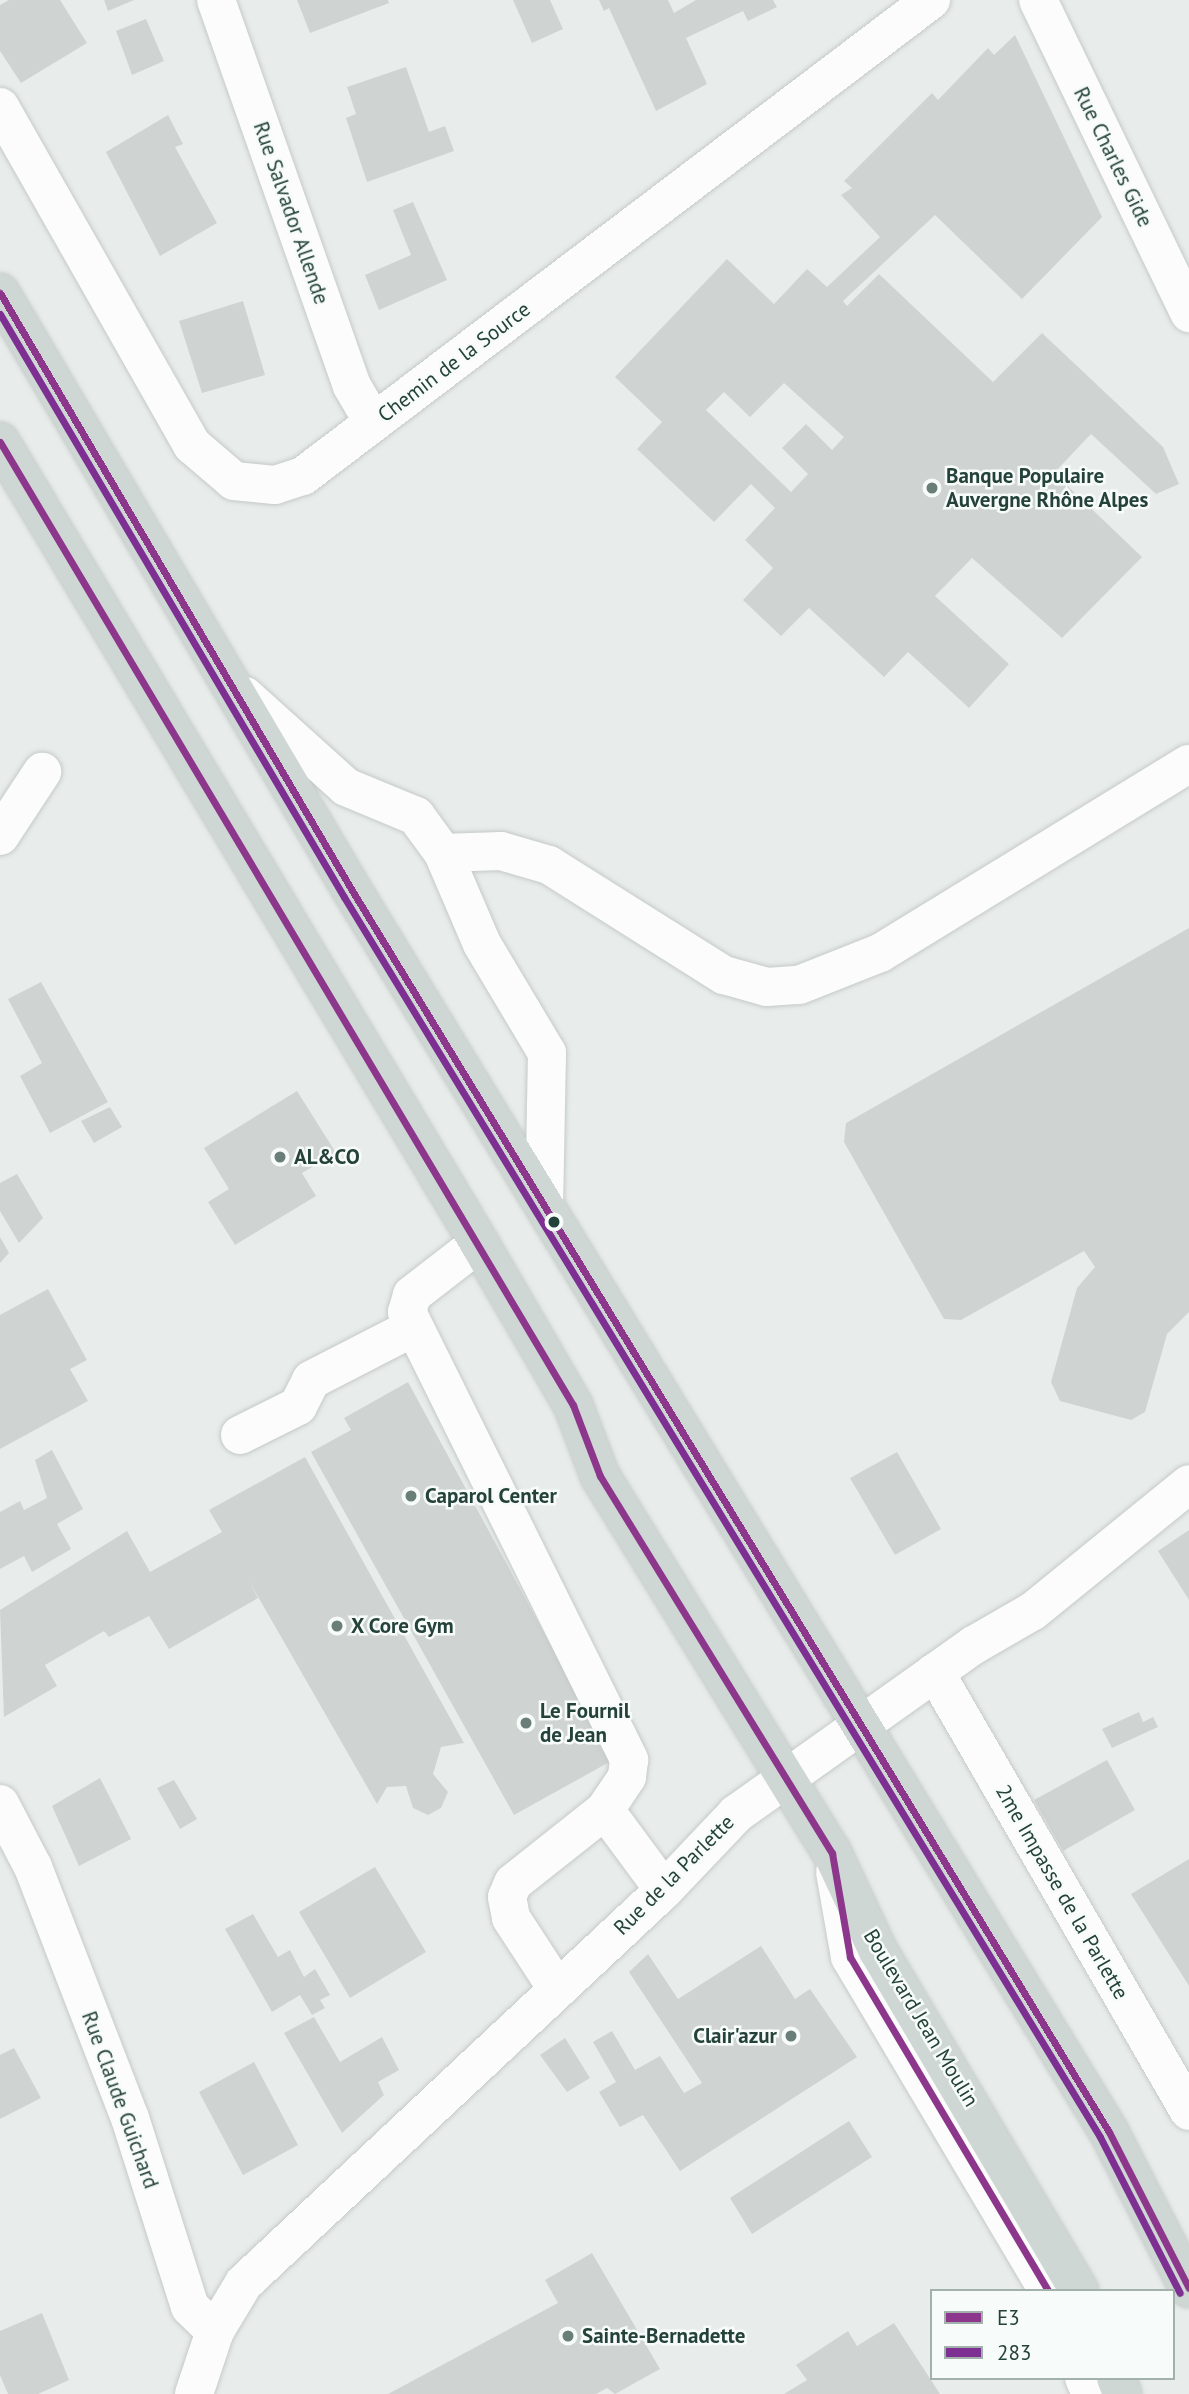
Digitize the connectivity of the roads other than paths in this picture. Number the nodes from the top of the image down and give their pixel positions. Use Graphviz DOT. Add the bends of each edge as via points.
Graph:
graph roads {
  1 [pos="216,0"];
  2 [pos="931,0"];
  3 [pos="1038,0"];
  4 [pos="0,107"];
  5 [pos="0,293"];
  6 [pos="1189,313"];
  7 [pos="373,422"];
  8 [pos="0,442"];
  9 [pos="226,676"];
  10 [pos="1189,764"];
  11 [pos="42,772"];
  12 [pos="0,836"];
  13 [pos="443,853"];
  14 [pos="544,1203"];
  15 [pos="479,1243"];
  16 [pos="412,1328"];
  17 [pos="240,1435"];
  18 [pos="1189,1484"];
  19 [pos="935,1672"];
  20 [pos="858,1727"];
  21 [pos="785,1779"];
  22 [pos="0,1804"];
  23 [pos="605,1810"];
  24 [pos="832,1853"];
  25 [pos="664,1890"];
  26 [pos="556,1987"];
  27 [pos="1189,2111"];
  28 [pos="1189,2288"];
  29 [pos="1047,2289"];
  30 [pos="1078,2289"];
  31 [pos="215,2331"];
  32 [pos="194,2394"];
  1 -- 7 [label="street, Rue Salvador Allende" via="352,386"];
  2 -- 7 [label="street, Chemin de la Source"];
  3 -- 6 [label="street, Rue Charles Gide"];
  4 -- 7 [label="street, Chemin de la Source" via="50,200 211,467 234,481 275,485 303,476"];
  5 -- 9 [label="main road"];
  8 -- 15 [label="main road, Boulevard Jean Moulin"];
  9 -- 13 [label="street" via="303,755 346,788 416,816"];
  9 -- 14 [label="main road"];
  10 -- 13 [label="street" via="880,953 799,985 766,987 724,975 549,865 501,851"];
  11 -- 12 [label="street"];
  13 -- 14 [label="street" via="482,944 547,1054"];
  14 -- 20 [label="main road"];
  15 -- 16 [label="street" via="412,1295 407,1303"];
  15 -- 21 [label="main road, Boulevard Jean Moulin" via="573,1405 600,1476"];
  16 -- 17 [label="street" via="311,1380 298,1406"];
  16 -- 23 [label="street" via="620,1738 627,1777"];
  18 -- 19 [label="street, Rue de la Parlette" via="1033,1611"];
  19 -- 20 [label="street, Rue de la Parlette"];
  19 -- 27 [label="street, 2me Impasse de la Parlette"];
  20 -- 21 [label="street, Rue de la Parlette"];
  20 -- 28 [label="main road" via="913,1805 1109,2132"];
  21 -- 24 [label="main road, Boulevard Jean Moulin"];
  21 -- 25 [label="street, Rue de la Parlette" via="736,1814"];
  22 -- 31 [label="street, Rue Claude Guichard" via="33,1867 130,2118 190,2307"];
  23 -- 25 [label="street"];
  23 -- 26 [label="street" via="513,1883 507,1897 511,1918"];
  24 -- 29 [label="street" via="850,1957"];
  24 -- 30 [label="main road, Boulevard Jean Moulin" via="877,1951"];
  25 -- 26 [label="street, Rue de la Parlette"];
  26 -- 31 [label="street, Rue de la Parlette" via="244,2283"];
  31 -- 32 [label="street"];
}
